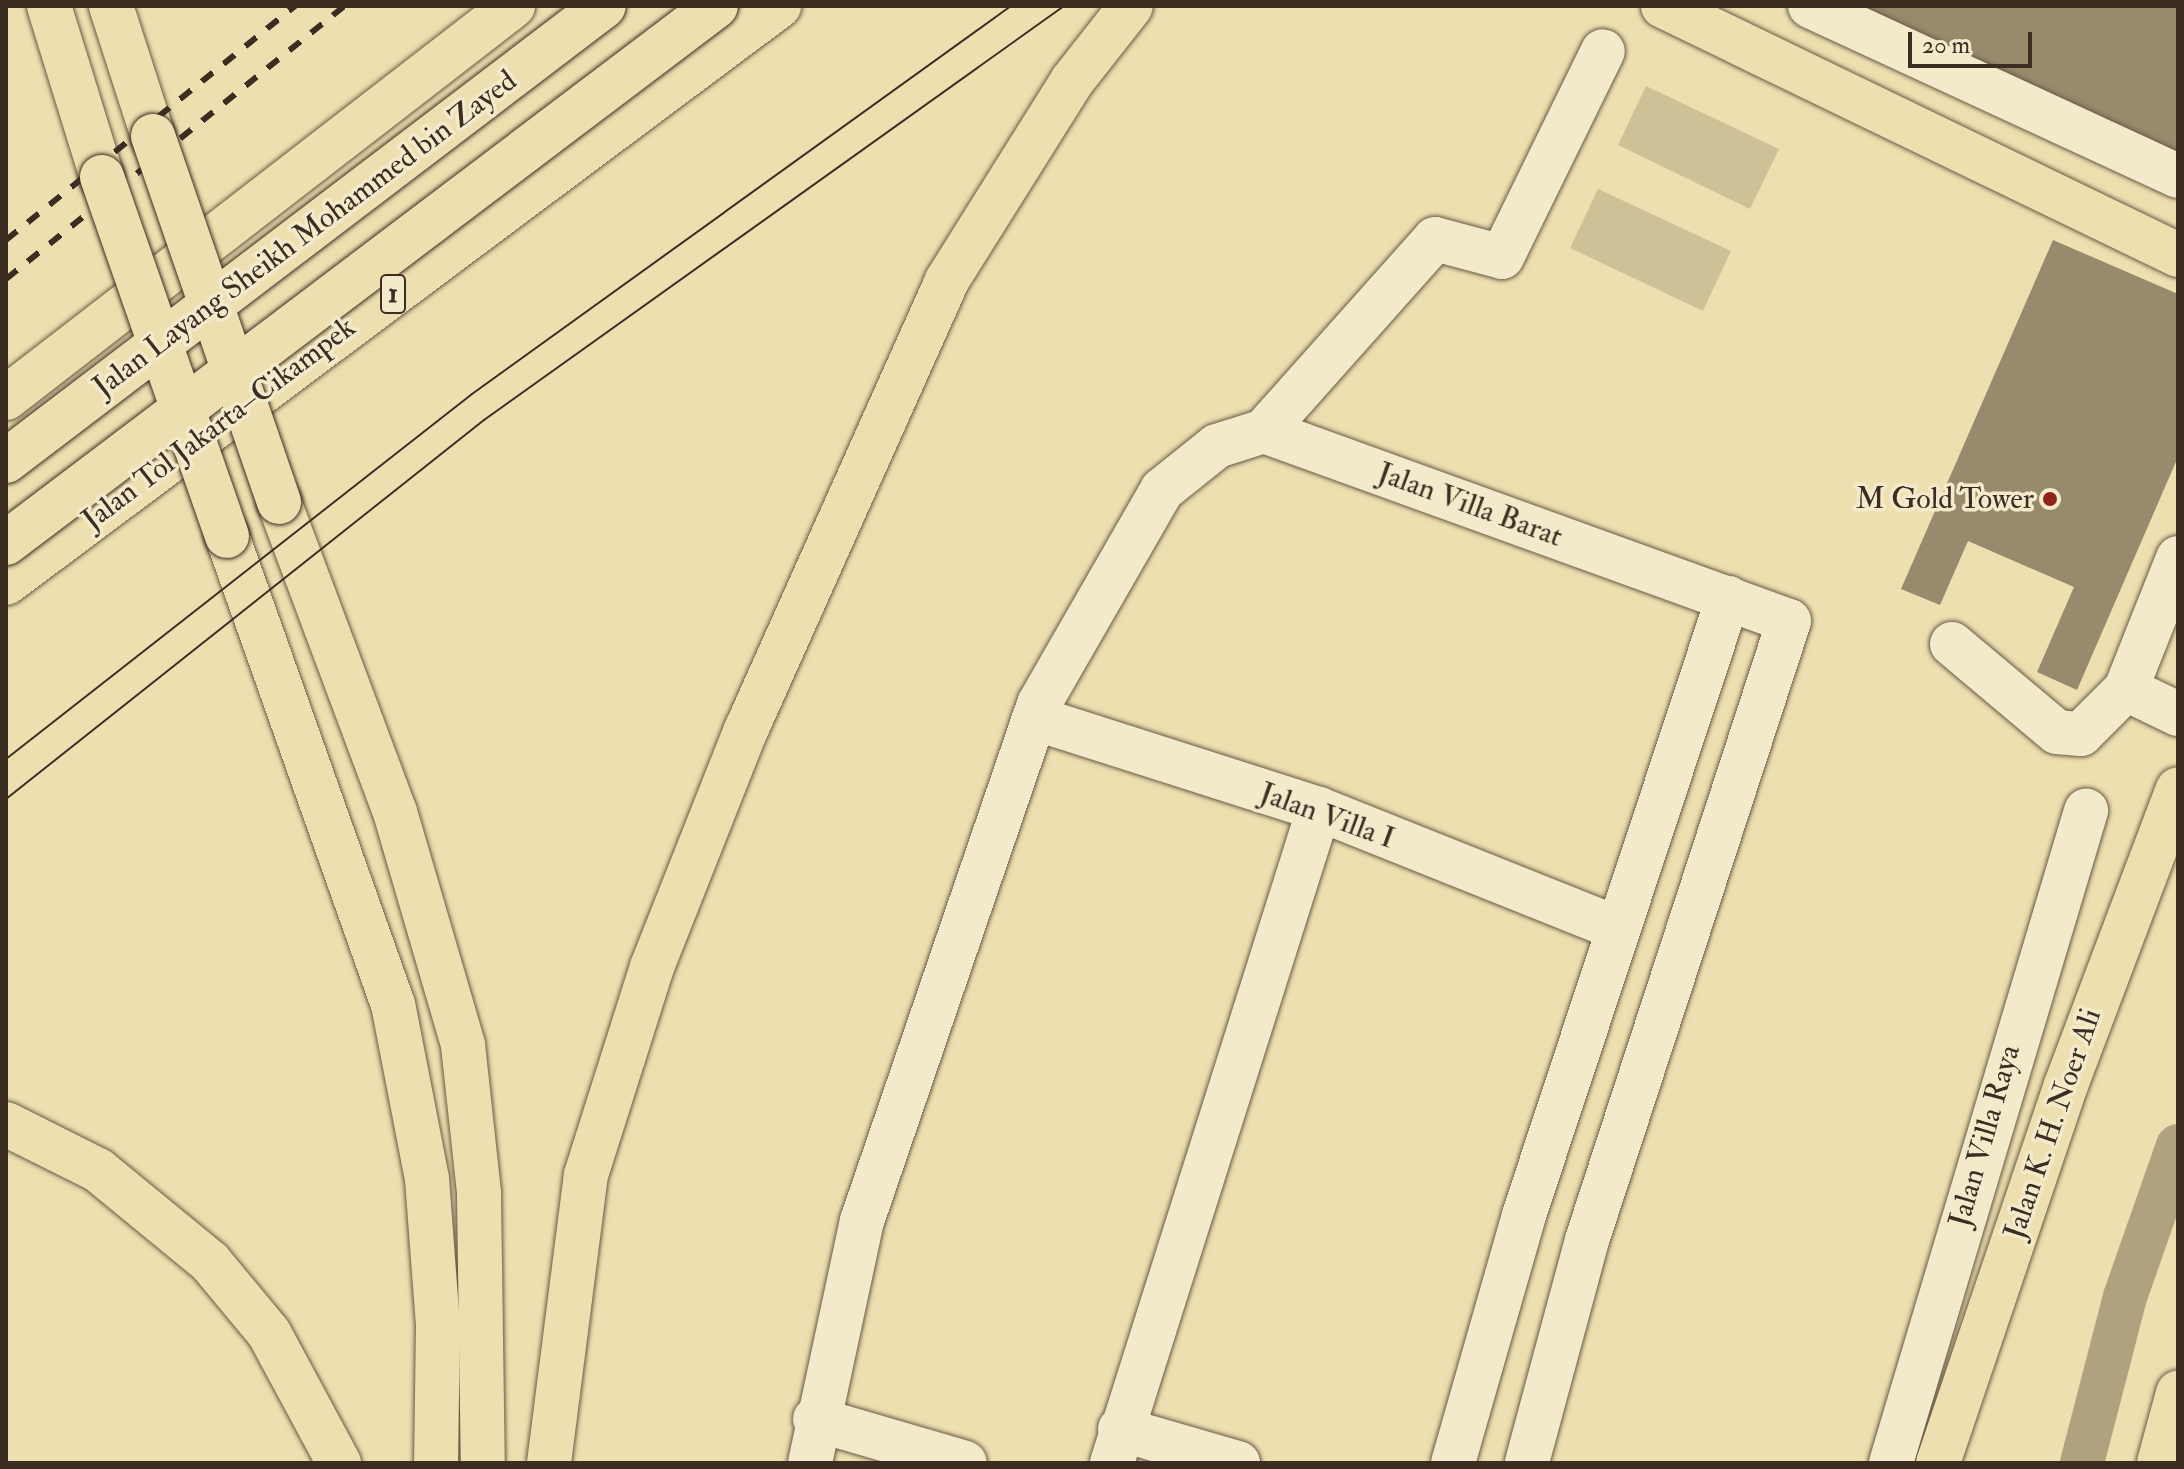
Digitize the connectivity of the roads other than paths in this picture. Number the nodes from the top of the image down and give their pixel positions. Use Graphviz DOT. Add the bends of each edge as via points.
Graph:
graph roads {
  1 [pos="49,6"];
  2 [pos="111,6"];
  3 [pos="513,6"];
  4 [pos="604,6"];
  5 [pos="716,6"];
  6 [pos="779,6"];
  7 [pos="1131,6"];
  8 [pos="1663,6"];
  9 [pos="1810,6"];
  10 [pos="1603,51"];
  11 [pos="2178,176"];
  12 [pos="2178,255"];
  13 [pos="6,398"];
  14 [pos="1264,431"];
  15 [pos="6,461"];
  16 [pos="6,543"];
  17 [pos="2178,558"];
  18 [pos="6,583"];
  19 [pos="1728,598"];
  20 [pos="1952,644"];
  21 [pos="2126,689"];
  22 [pos="2178,714"];
  23 [pos="1034,718"];
  24 [pos="2178,789"];
  25 [pos="1319,809"];
  26 [pos="2086,811"];
  27 [pos="1616,928"];
  28 [pos="6,1124"];
  29 [pos="2178,1393"];
  30 [pos="815,1419"];
  31 [pos="1116,1446"];
  32 [pos="339,1463"];
  33 [pos="436,1463"];
  34 [pos="483,1463"];
  35 [pos="549,1463"];
  36 [pos="810,1463"];
  37 [pos="965,1463"];
  38 [pos="1238,1463"];
  39 [pos="1453,1463"];
  40 [pos="1527,1463"];
  41 [pos="1891,1463"];
  42 [pos="1938,1463"];
  43 [pos="2159,1463"];
  1 -- 33 [label="main road, bridge" via="102,177 393,1004 427,1179 438,1324"];
  2 -- 34 [label="main road, bridge" via="279,502 395,812 463,1045 478,1182"];
  3 -- 13 [label="main road"];
  4 -- 15 [label="main road, Jalan Layang Sheikh Mohammed bin Zayed, bridge"];
  5 -- 16 [label="main road, 1, bridge"];
  6 -- 18 [label="main road, Jalan Tol Jakarta–Cikampek / 1"];
  7 -- 35 [label="main road" via="1072,81 946,282 746,730 652,967 586,1175"];
  8 -- 12 [label="main road"];
  9 -- 11 [label="street"];
  10 -- 14 [label="street" via="1502,257 1435,239"];
  14 -- 19 [label="street, Jalan Villa Barat"];
  14 -- 23 [label="street" via="1217,446 1162,490"];
  17 -- 21 [label="street"];
  19 -- 27 [label="street"];
  19 -- 40 [label="street, Jalan Villa Barat" via="1789,621 1587,1240"];
  20 -- 21 [label="street" via="2057,732 2081,734"];
  21 -- 22 [label="street"];
  23 -- 25 [label="street, Jalan Villa I"];
  23 -- 30 [label="street" via="862,1221"];
  24 -- 42 [label="main road, Jalan K. H. Noer Ali" via="2066,1085"];
  25 -- 27 [label="street, Jalan Villa I"];
  25 -- 31 [label="street"];
  26 -- 41 [label="street, Jalan Villa Raya"];
  27 -- 39 [label="street"];
  28 -- 32 [label="main road" via="98,1170 210,1262 269,1333"];
  29 -- 43 [label="main road"];
  30 -- 36 [label="street"];
  30 -- 37 [label="street"];
  31 -- 38 [label="street"];
}
